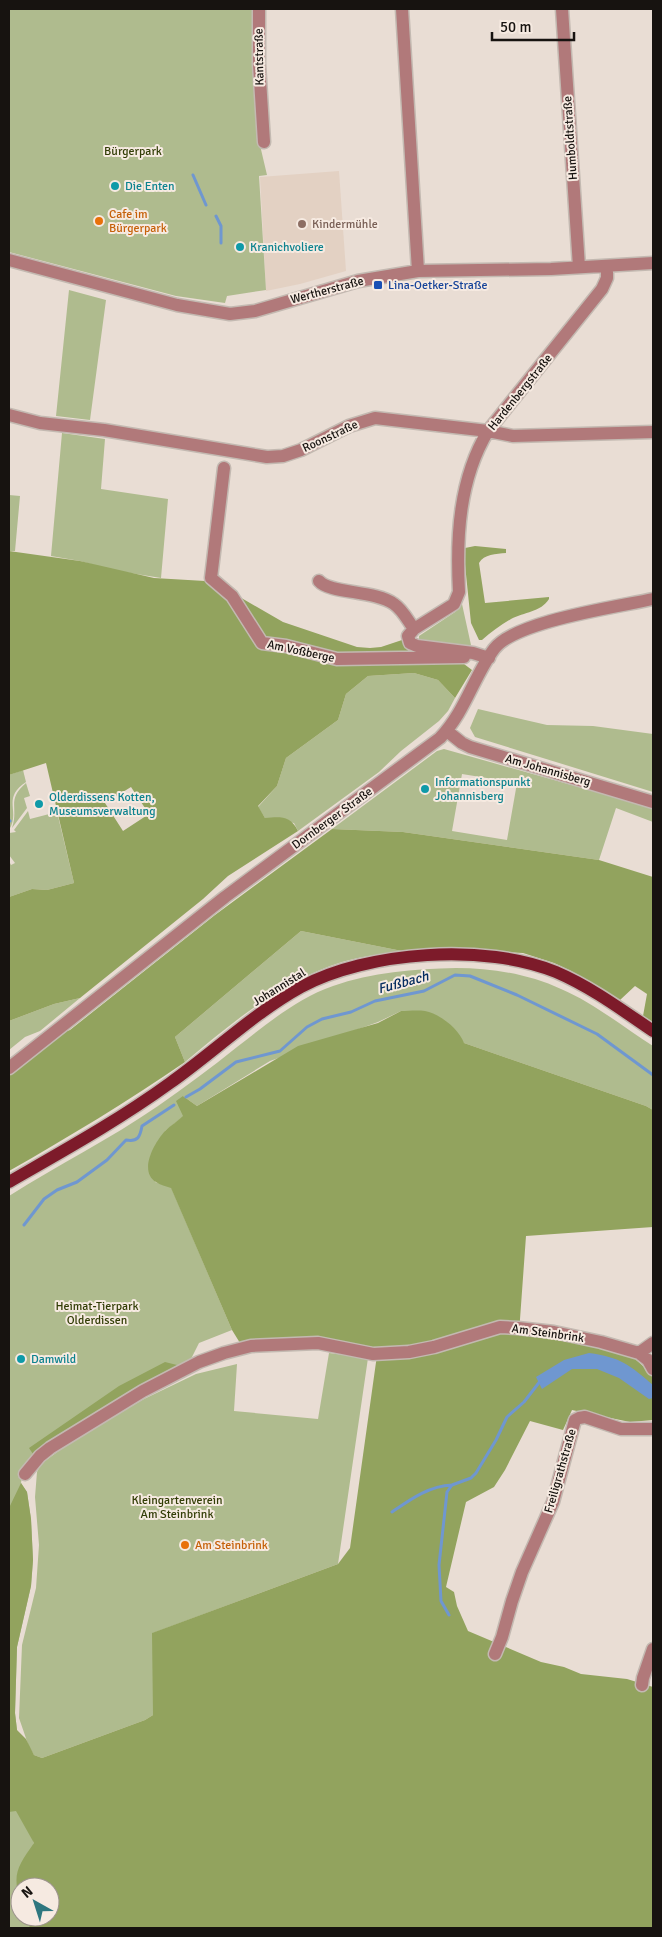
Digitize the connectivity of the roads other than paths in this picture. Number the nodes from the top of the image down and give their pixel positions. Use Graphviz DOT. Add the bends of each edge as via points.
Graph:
graph roads {
  1 [pos="259,9"];
  2 [pos="402,9"];
  3 [pos="562,9"];
  4 [pos="264,142"];
  5 [pos="9,260"];
  6 [pos="653,263"];
  7 [pos="607,266"];
  8 [pos="579,268"];
  9 [pos="418,271"];
  10 [pos="9,415"];
  11 [pos="488,431"];
  12 [pos="653,432"];
  13 [pos="224,468"];
  14 [pos="319,581"];
  15 [pos="653,599"];
  16 [pos="411,634"];
  17 [pos="473,653"];
  18 [pos="488,658"];
  19 [pos="447,731"];
  20 [pos="653,802"];
  21 [pos="653,1031"];
  22 [pos="9,1068"];
  23 [pos="9,1182"];
  24 [pos="653,1343"];
  25 [pos="640,1353"];
  26 [pos="653,1369"];
  27 [pos="653,1429"];
  28 [pos="26,1474"];
  29 [pos="653,1649"];
  30 [pos="495,1654"];
  31 [pos="642,1685"];
  1 -- 4 [label="street, Kantstraße" via="267,106"];
  2 -- 9 [label="street"];
  3 -- 8 [label="street, Humboldtstraße"];
  5 -- 9 [label="street, Wertherstraße" via="177,305 230,314 254,311 358,281"];
  6 -- 7 [label="street, Wertherstraße"];
  7 -- 8 [label="street, Wertherstraße"];
  7 -- 11 [label="street, Hardenbergstraße" via="607,278 602,289"];
  8 -- 9 [label="street, Wertherstraße"];
  10 -- 11 [label="street, Roonstraße" via="40,423 104,430 267,457 301,450 349,426 375,418"];
  11 -- 12 [label="street, Roonstraße" via="513,436"];
  11 -- 16 [label="street, Hardenbergstraße" via="472,467 462,508 457,543 458,598"];
  13 -- 17 [label="street, Am Voßberge" via="211,578 232,596 262,643 337,659 459,658"];
  14 -- 16 [label="street" via="327,587 363,592 388,600 398,608"];
  15 -- 18 [label="street, Dornberger Straße" via="524,629 503,641"];
  16 -- 17 [label="street" via="410,643 417,646"];
  17 -- 18 [label="street"];
  18 -- 19 [label="street, Dornberger Straße" via="464,706"];
  19 -- 20 [label="street, Am Johannisberg" via="470,747"];
  19 -- 22 [label="street, Dornberger Straße" via="225,897"];
  21 -- 23 [label="main road, Johannistal" via="572,980 515,961 438,955 359,965 317,979 285,997 156,1093"];
  24 -- 25 [label="street"];
  25 -- 26 [label="street"];
  25 -- 28 [label="street, Am Steinbrink" via="566,1334 518,1328 492,1329 409,1352 373,1354 318,1343 251,1346 199,1362 135,1395 50,1448"];
  27 -- 30 [label="street, Freiligrathstraße" via="621,1429 585,1417 575,1420 554,1502 522,1572"];
  29 -- 31 [label="street"];
}
